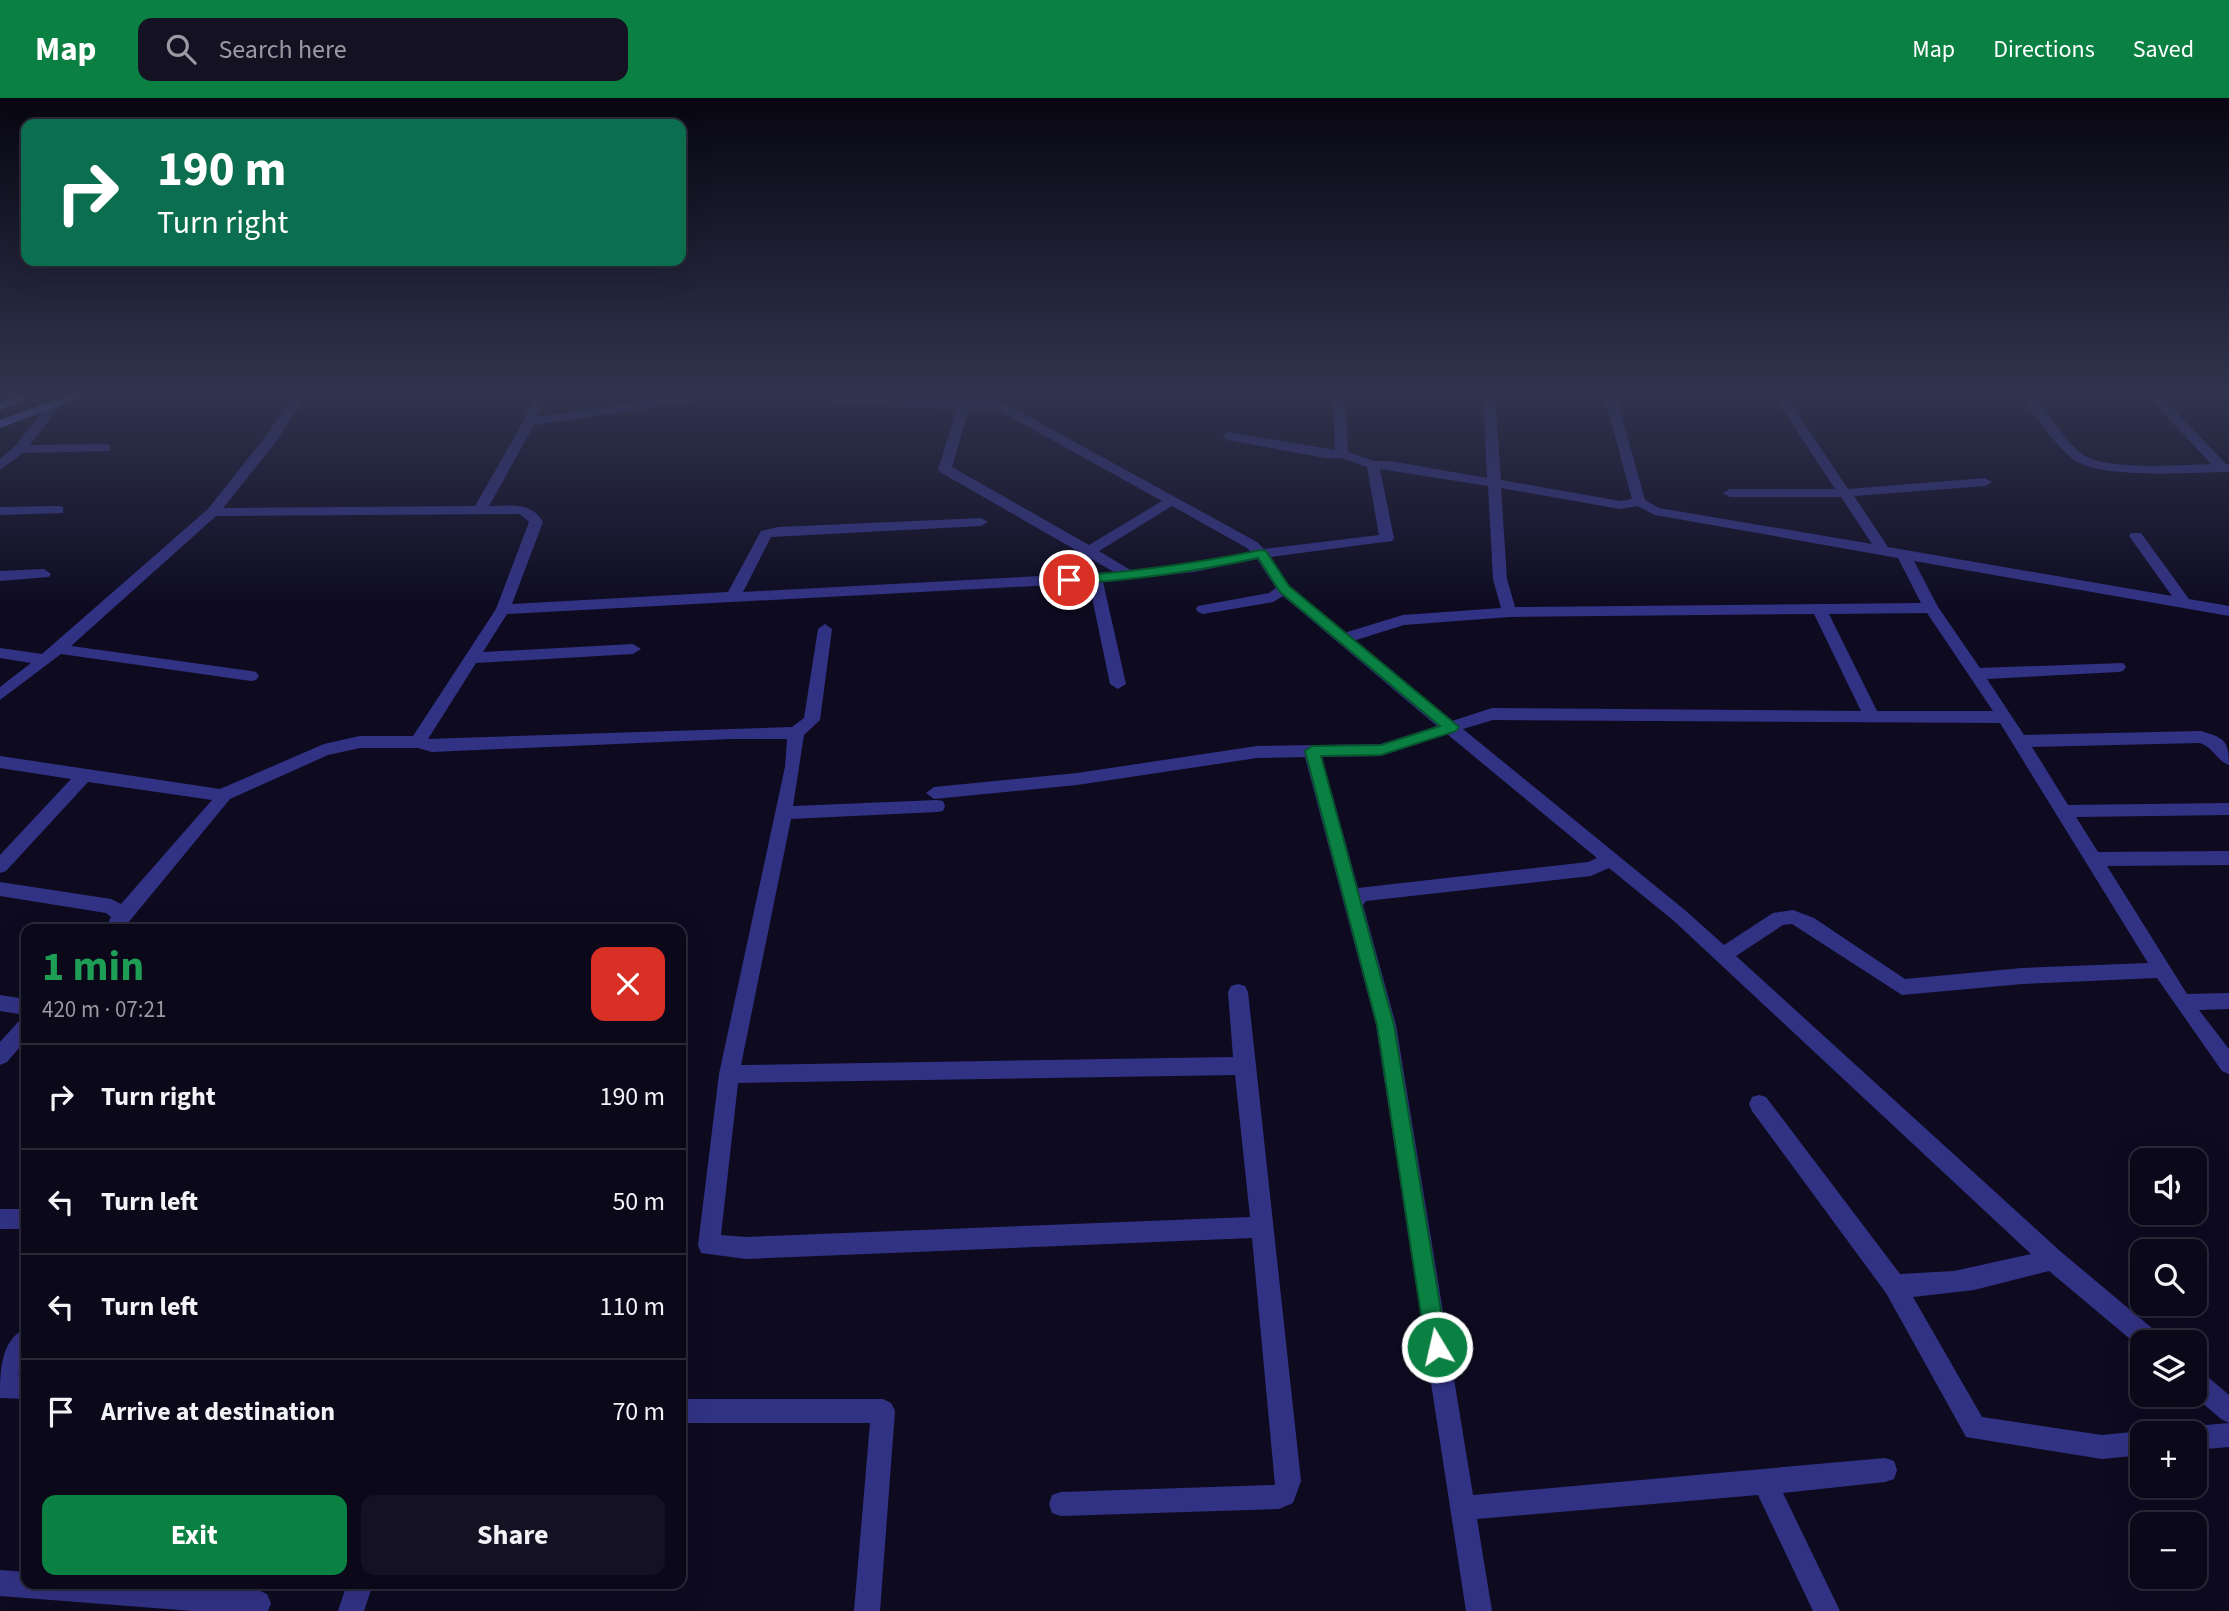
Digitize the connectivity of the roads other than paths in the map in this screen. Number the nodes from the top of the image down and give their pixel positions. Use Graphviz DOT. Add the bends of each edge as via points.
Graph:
graph roads {
  1 [pos="249,467"];
  2 [pos="504,467"];
  3 [pos="945,467"];
  4 [pos="1112,467"];
  5 [pos="1373,467"];
  6 [pos="1399,467"];
  7 [pos="1493,467"];
  8 [pos="1629,467"];
  9 [pos="1827,467"];
  10 [pos="2118,467"];
  11 [pos="2225,468"];
  12 [pos="1985,482"];
  13 [pos="1494,483"];
  14 [pos="1730,493"];
  15 [pos="1845,493"];
  16 [pos="1171,501"];
  17 [pos="1639,502"];
  18 [pos="0,510"];
  19 [pos="58,510"];
  20 [pos="480,510"];
  21 [pos="213,512"];
  22 [pos="981,522"];
  23 [pos="2136,536"];
  24 [pos="1089,551"];
  25 [pos="1884,551"];
  26 [pos="1261,554"];
  27 [pos="1904,555"];
  28 [pos="44,574"];
  29 [pos="0,576"];
  30 [pos="1130,576"];
  31 [pos="1095,578"];
  32 [pos="1284,589"];
  33 [pos="733,596"];
  34 [pos="2185,604"];
  35 [pos="1930,608"];
  36 [pos="503,609"];
  37 [pos="1203,609"];
  38 [pos="2223,610"];
  39 [pos="1820,611"];
  40 [pos="1509,612"];
  41 [pos="2229,625"];
  42 [pos="825,629"];
  43 [pos="1342,639"];
  44 [pos="59,649"];
  45 [pos="633,649"];
  46 [pos="0,653"];
  47 [pos="472,657"];
  48 [pos="46,660"];
  49 [pos="2118,667"];
  50 [pos="1975,674"];
  51 [pos="251,676"];
  52 [pos="1118,684"];
  53 [pos="0,695"];
  54 [pos="1871,714"];
  55 [pos="2005,717"];
  56 [pos="1451,727"];
  57 [pos="796,733"];
  58 [pos="2020,741"];
  59 [pos="418,742"];
  60 [pos="1312,751"];
  61 [pos="2229,759"];
  62 [pos="0,762"];
  63 [pos="86,774"];
  64 [pos="221,796"];
  65 [pos="2229,809"];
  66 [pos="2064,811"];
  67 [pos="784,813"];
  68 [pos="1610,859"];
  69 [pos="2093,859"];
  70 [pos="2228,859"];
  71 [pos="0,866"];
  72 [pos="0,888"];
  73 [pos="1353,905"];
  74 [pos="118,922"];
  75 [pos="1722,956"];
  76 [pos="2162,970"];
  77 [pos="1238,992"];
  78 [pos="2229,1001"];
  79 [pos="2182,1002"];
  80 [pos="0,1003"];
  81 [pos="21,1006"];
  82 [pos="21,1033"];
  83 [pos="0,1056"];
  84 [pos="2229,1065"];
  85 [pos="1244,1066"];
  86 [pos="729,1074"];
  87 [pos="1759,1104"];
  88 [pos="0,1219"];
  89 [pos="21,1219"];
  90 [pos="1262,1227"];
  91 [pos="2052,1259"];
  92 [pos="1894,1285"];
  93 [pos="2137,1330"];
  94 [pos="21,1348"];
  95 [pos="0,1384"];
  96 [pos="21,1386"];
  97 [pos="2207,1392"];
  98 [pos="686,1411"];
  99 [pos="2229,1411"];
  100 [pos="2229,1435"];
  101 [pos="2207,1437"];
  102 [pos="2130,1444"];
  103 [pos="1885,1470"];
  104 [pos="1765,1482"];
  105 [pos="1061,1504"];
  106 [pos="1462,1508"];
  107 [pos="0,1583"];
  108 [pos="21,1585"];
  109 [pos="51,1589"];
  110 [pos="358,1589"];
  111 [pos="258,1603"];
  112 [pos="177,1604"];
  113 [pos="351,1611"];
  114 [pos="867,1611"];
  115 [pos="1479,1611"];
  116 [pos="1827,1611"];
  1 -- 21 [label="street"];
  2 -- 20 [label="street"];
  3 -- 24 [label="street"];
  4 -- 16 [label="street"];
  5 -- 26 [label="street" via="1387,538"];
  6 -- 13 [label="street"];
  7 -- 13 [label="street"];
  8 -- 17 [label="street"];
  9 -- 15 [label="street"];
  10 -- 11 [label="street"];
  12 -- 15 [label="street"];
  13 -- 17 [label="street" via="1620,505"];
  13 -- 40 [label="street" via="1500,579"];
  14 -- 15 [label="street"];
  15 -- 25 [label="street"];
  16 -- 24 [label="street"];
  16 -- 26 [label="street"];
  17 -- 25 [label="street" via="1655,511"];
  18 -- 19 [label="street"];
  20 -- 21 [label="street"];
  20 -- 36 [label="street" via="523,510 533,514 536,522"];
  21 -- 44 [label="street"];
  22 -- 33 [label="street" via="766,534"];
  23 -- 34 [label="street"];
  24 -- 30 [label="street"];
  25 -- 27 [label="street"];
  26 -- 30 [label="street"];
  26 -- 32 [label="street"];
  27 -- 34 [label="street"];
  27 -- 35 [label="street"];
  28 -- 29 [label="street"];
  30 -- 31 [label="street"];
  31 -- 33 [label="street"];
  31 -- 52 [label="street"];
  32 -- 37 [label="street" via="1273,597"];
  32 -- 43 [label="street"];
  33 -- 36 [label="street"];
  34 -- 38 [label="street"];
  35 -- 39 [label="street"];
  35 -- 50 [label="street"];
  36 -- 47 [label="street"];
  38 -- 41 [label="street"];
  39 -- 40 [label="street"];
  39 -- 54 [label="street"];
  40 -- 43 [label="street" via="1403,620"];
  42 -- 57 [label="street" via="812,720"];
  43 -- 56 [label="street"];
  44 -- 48 [label="street"];
  44 -- 51 [label="street"];
  45 -- 47 [label="street"];
  46 -- 48 [label="street"];
  47 -- 59 [label="street"];
  48 -- 53 [label="street"];
  49 -- 50 [label="street"];
  50 -- 55 [label="street"];
  54 -- 55 [label="street"];
  54 -- 56 [label="street" via="1492,714"];
  55 -- 58 [label="street"];
  56 -- 60 [label="street" via="1381,750"];
  56 -- 68 [label="street"];
  57 -- 59 [label="street" via="432,746"];
  57 -- 67 [label="street"];
  58 -- 61 [label="street" via="2201,737 2217,743"];
  58 -- 66 [label="street"];
  59 -- 64 [label="street" via="360,743 324,750"];
  60 -- 67 [label="street" via="1257,751 936,799"];
  60 -- 73 [label="street"];
  62 -- 63 [label="street"];
  63 -- 64 [label="street"];
  63 -- 71 [label="street"];
  64 -- 74 [label="street" via="209,818"];
  65 -- 66 [label="street"];
  66 -- 69 [label="street"];
  67 -- 86 [label="street"];
  68 -- 73 [label="street" via="1591,869 1361,894"];
  68 -- 75 [label="street"];
  69 -- 70 [label="street"];
  69 -- 76 [label="street"];
  72 -- 74 [label="street" via="111,905"];
  73 -- 106 [label="street" via="1385,1025"];
  75 -- 76 [label="street" via="1779,918 1793,917 1902,987"];
  75 -- 91 [label="street"];
  76 -- 79 [label="street"];
  77 -- 85 [label="street"];
  78 -- 79 [label="street"];
  79 -- 84 [label="street"];
  80 -- 81 [label="street"];
  82 -- 83 [label="street"];
  85 -- 86 [label="street"];
  85 -- 90 [label="street"];
  86 -- 90 [label="street" via="709,1245 746,1248"];
  87 -- 92 [label="street"];
  88 -- 89 [label="street"];
  90 -- 105 [label="street" via="1289,1481 1284,1494"];
  91 -- 92 [label="street" via="1923,1286"];
  91 -- 93 [label="street"];
  92 -- 102 [label="street" via="1975,1427 2102,1447"];
  94 -- 95 [label="street"];
  95 -- 96 [label="street"];
  97 -- 99 [label="street"];
  98 -- 114 [label="street" via="883,1411"];
  100 -- 101 [label="street"];
  103 -- 104 [label="street"];
  104 -- 106 [label="street"];
  104 -- 116 [label="street"];
  106 -- 115 [label="street"];
  107 -- 108 [label="street"];
  109 -- 112 [label="street"];
  110 -- 113 [label="street"];
  111 -- 112 [label="street"];
}
